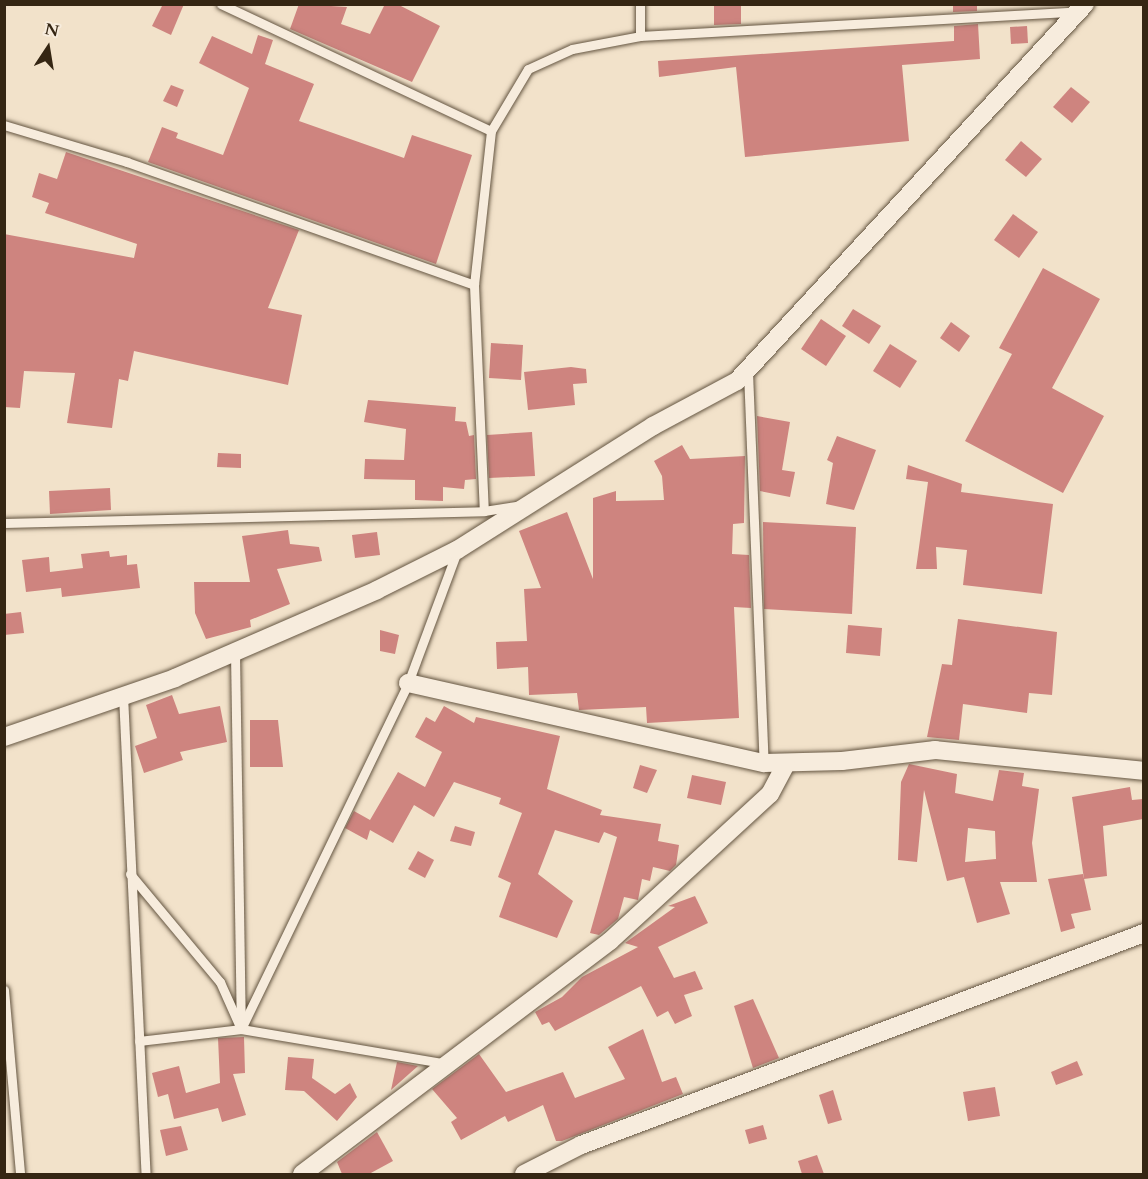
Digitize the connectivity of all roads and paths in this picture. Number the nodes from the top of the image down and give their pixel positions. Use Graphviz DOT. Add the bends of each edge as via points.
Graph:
graph roads {
  1 [pos="221,4"];
  2 [pos="640,4"];
  3 [pos="1006,4"];
  4 [pos="1081,8"];
  5 [pos="1006,16"];
  6 [pos="640,36"];
  7 [pos="4,125"];
  8 [pos="491,131"];
  9 [pos="474,285"];
  10 [pos="748,372"];
  11 [pos="534,503"];
  12 [pos="484,511"];
  13 [pos="4,523"];
  14 [pos="457,550"];
  15 [pos="235,653"];
  16 [pos="408,683"];
  17 [pos="123,695"];
  18 [pos="4,736"];
  19 [pos="764,763"];
  20 [pos="786,764"];
  21 [pos="1143,771"];
  22 [pos="130,874"];
  23 [pos="1143,933"];
  24 [pos="4,990"];
  25 [pos="241,1029"];
  26 [pos="139,1041"];
  27 [pos="443,1063"];
  28 [pos="20,1174"];
  29 [pos="146,1174"];
  30 [pos="302,1174"];
  31 [pos="524,1174"];
  1 -- 8 [label="lane"];
  2 -- 6 [label="lane"];
  3 -- 5 [label="lane"];
  4 -- 5 [label="lane"];
  4 -- 10 [label="street"];
  5 -- 6 [label="lane"];
  6 -- 8 [label="lane" via="572,49 528,69"];
  7 -- 9 [label="lane" via="127,162"];
  8 -- 9 [label="lane"];
  9 -- 12 [label="lane"];
  10 -- 11 [label="street"];
  10 -- 19 [label="lane"];
  11 -- 12 [label="lane"];
  11 -- 14 [label="street"];
  12 -- 13 [label="lane"];
  14 -- 15 [label="street"];
  14 -- 16 [label="lane"];
  15 -- 17 [label="street"];
  15 -- 25 [label="lane"];
  16 -- 19 [label="street"];
  16 -- 25 [label="lane"];
  17 -- 18 [label="street"];
  17 -- 22 [label="lane"];
  19 -- 20 [label="street"];
  20 -- 21 [label="street" via="935,750"];
  20 -- 27 [label="street" via="770,794 610,941"];
  22 -- 25 [label="lane" via="220,982"];
  22 -- 26 [label="lane"];
  23 -- 31 [label="street" via="581,1145"];
  24 -- 28 [label="lane"];
  25 -- 26 [label="lane"];
  25 -- 27 [label="lane"];
  26 -- 29 [label="lane"];
  27 -- 30 [label="street"];
}
